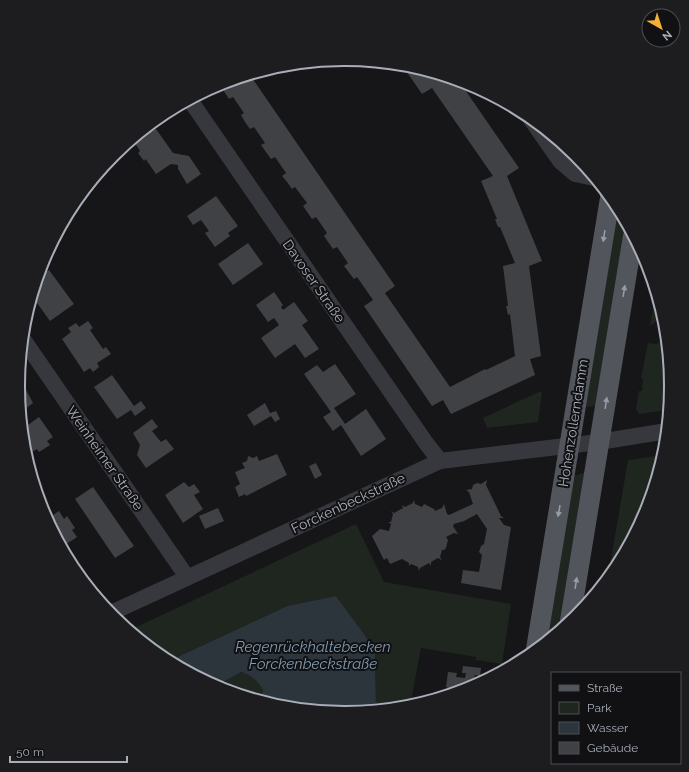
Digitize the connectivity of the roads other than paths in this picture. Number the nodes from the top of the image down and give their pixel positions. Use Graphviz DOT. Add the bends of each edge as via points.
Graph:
graph roads {
  1 [pos="193,105"];
  2 [pos="542,136"];
  3 [pos="586,176"];
  4 [pos="609,206"];
  5 [pos="631,246"];
  6 [pos="28,346"];
  7 [pos="660,432"];
  8 [pos="600,442"];
  9 [pos="570,445"];
  10 [pos="440,461"];
  11 [pos="187,577"];
  12 [pos="117,610"];
  13 [pos="572,610"];
  14 [pos="537,640"];
  1 -- 10 [label="street, Davoser Straße"];
  2 -- 3 [label="street" via="560,161 575,174"];
  4 -- 9 [label="main road, Hohenzollerndamm, one-way"];
  8 -- 5 [label="main road, Hohenzollerndamm, one-way"];
  6 -- 11 [label="street, Weinheimer Straße"];
  7 -- 8 [label="street, Forckenbeckstraße"];
  8 -- 9 [label="street, Forckenbeckstraße"];
  13 -- 8 [label="main road, Hohenzollerndamm, one-way"];
  9 -- 10 [label="street, Forckenbeckstraße"];
  9 -- 14 [label="main road, Hohenzollerndamm, one-way"];
  10 -- 11 [label="street, Forckenbeckstraße"];
  11 -- 12 [label="street, Forckenbeckstraße"];
}
